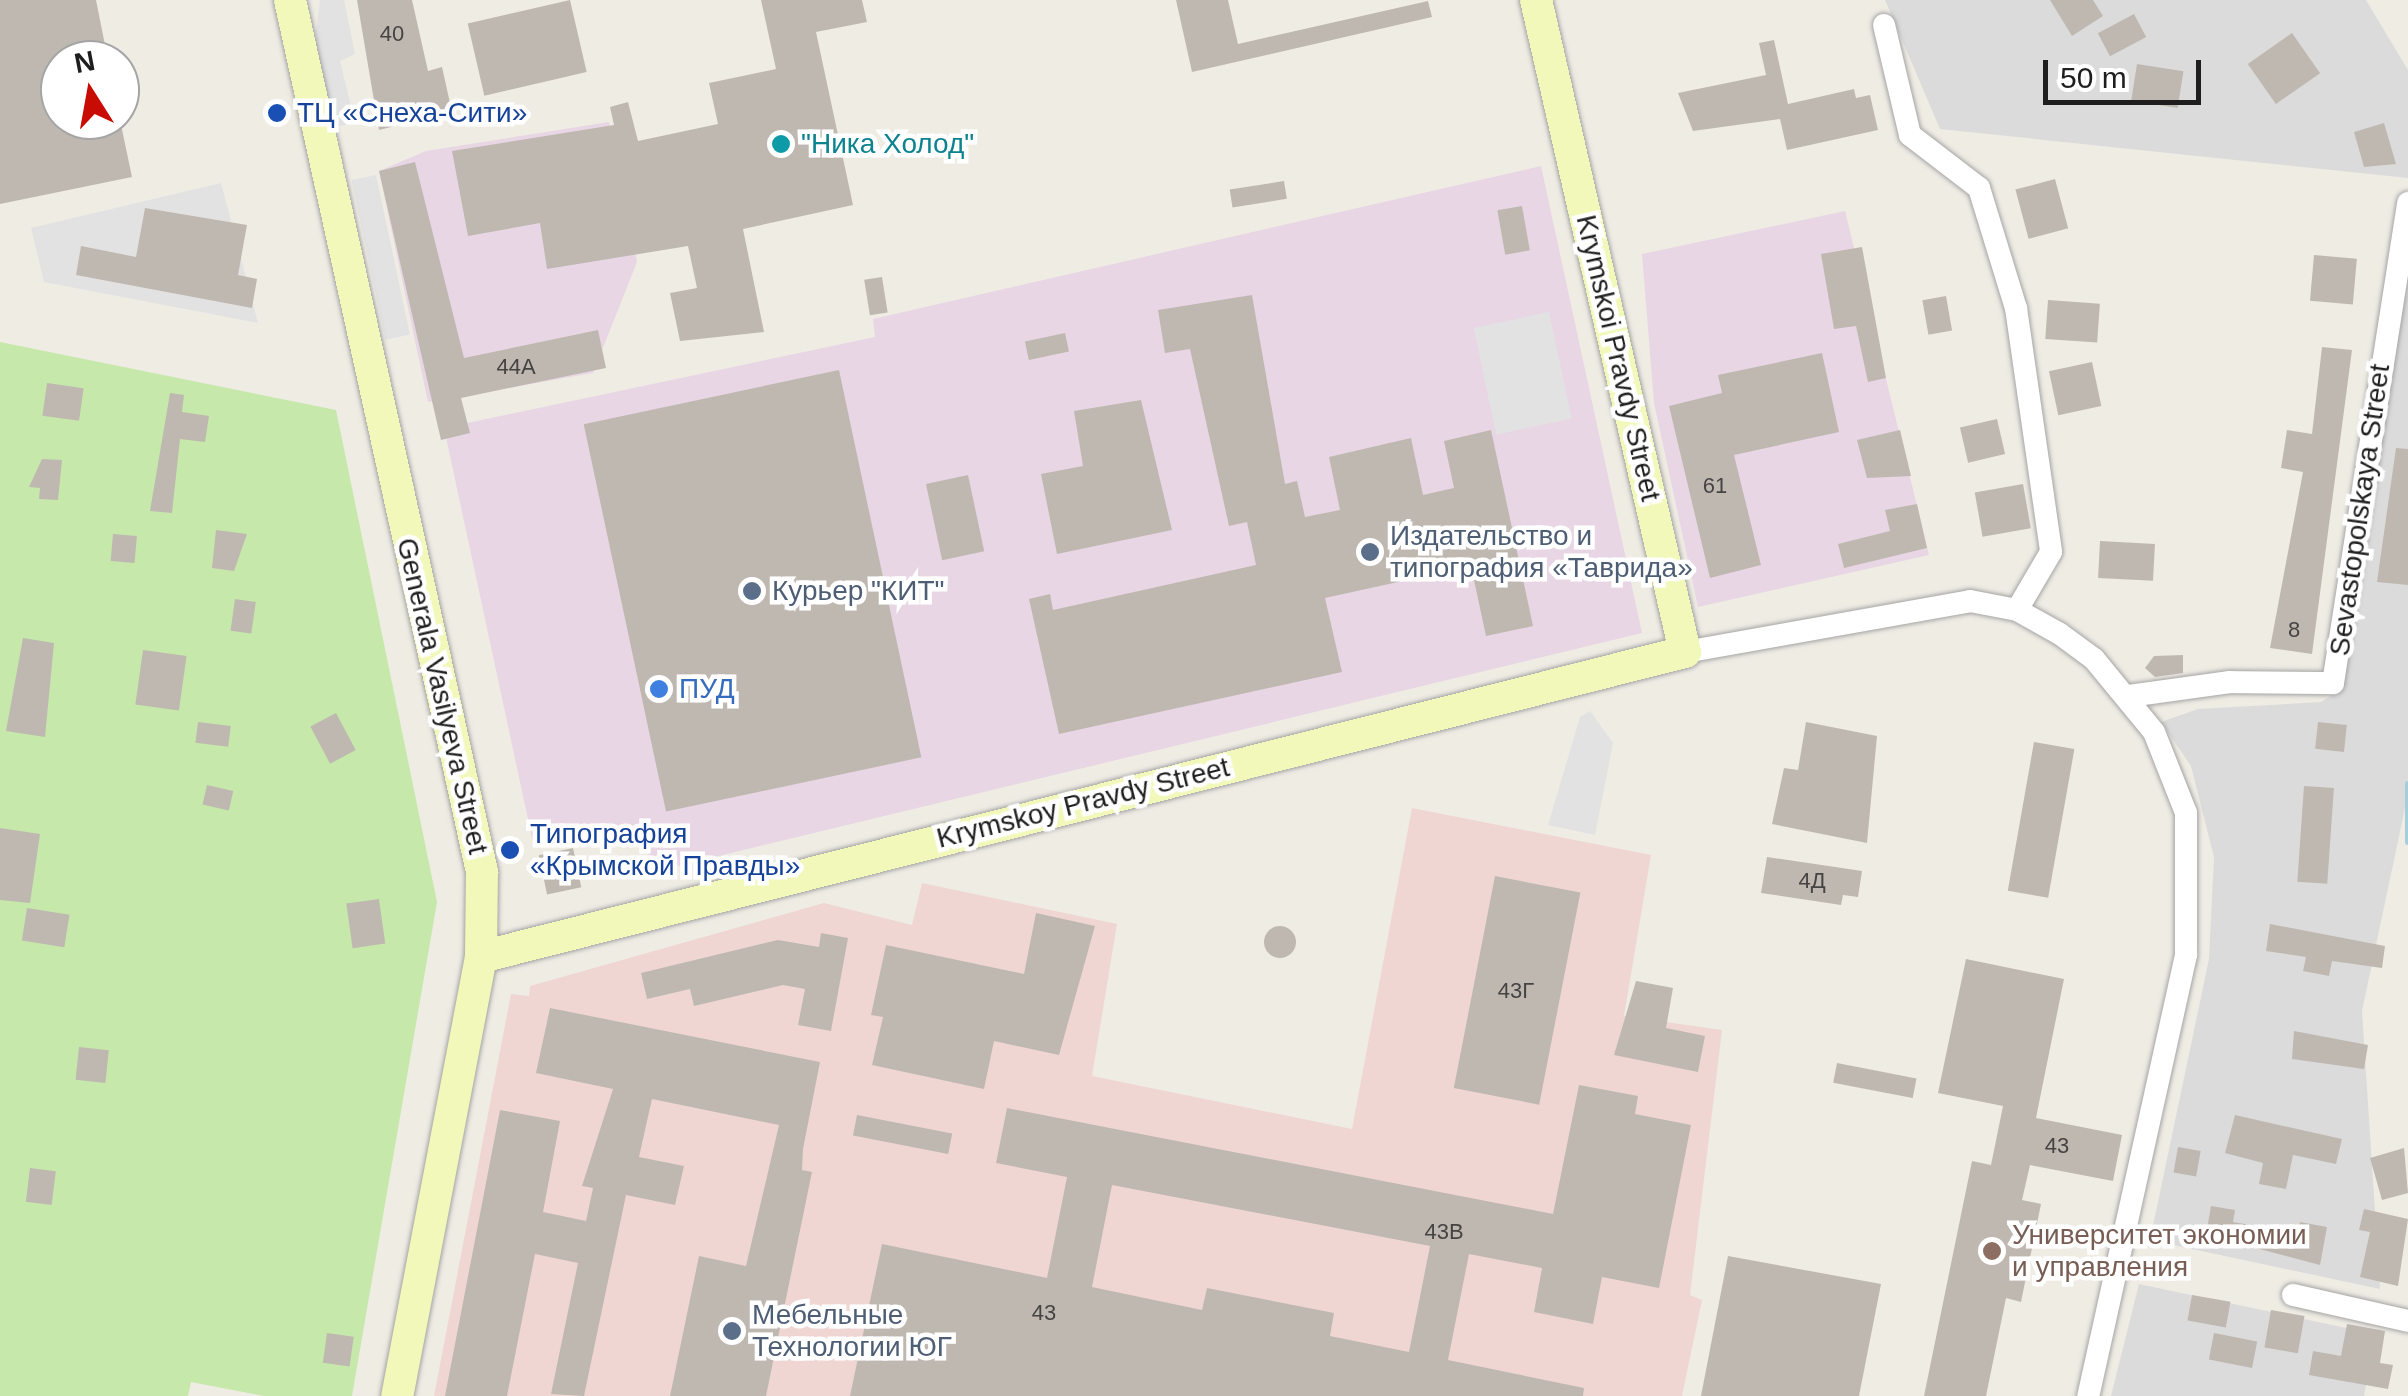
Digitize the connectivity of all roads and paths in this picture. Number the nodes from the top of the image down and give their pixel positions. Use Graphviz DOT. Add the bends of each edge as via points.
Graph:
graph roads {
  1 [pos="290,0"];
  2 [pos="1536,0"];
  3 [pos="1884,24"];
  4 [pos="2408,204"];
  5 [pos="2017,610"];
  6 [pos="1685,652"];
  7 [pos="2129,696"];
  8 [pos="480,957"];
  9 [pos="2293,1295"];
  10 [pos="2408,1321"];
  11 [pos="397,1396"];
  12 [pos="2088,1396"];
  1 -- 8 [label="street, Generala Vasilyeva Street" via="482,872"];
  2 -- 6 [label="street, Krymskoi Pravdy Street"];
  3 -- 5 [label="street" via="1910,135 1979,188 2016,308 2050,552"];
  4 -- 7 [label="street, Sevastopolskaya Street" via="2333,683"];
  5 -- 6 [label="street" via="1970,600 1916,605"];
  5 -- 7 [label="street" via="2094,659"];
  6 -- 8 [label="street, Krymskoy Pravdy Street"];
  7 -- 12 [label="street" via="2175,773 2186,813 2187,940 2158,1116"];
  8 -- 11 [label="street, Generala Vasilyeva Street"];
  9 -- 10 [label="street"];
}
